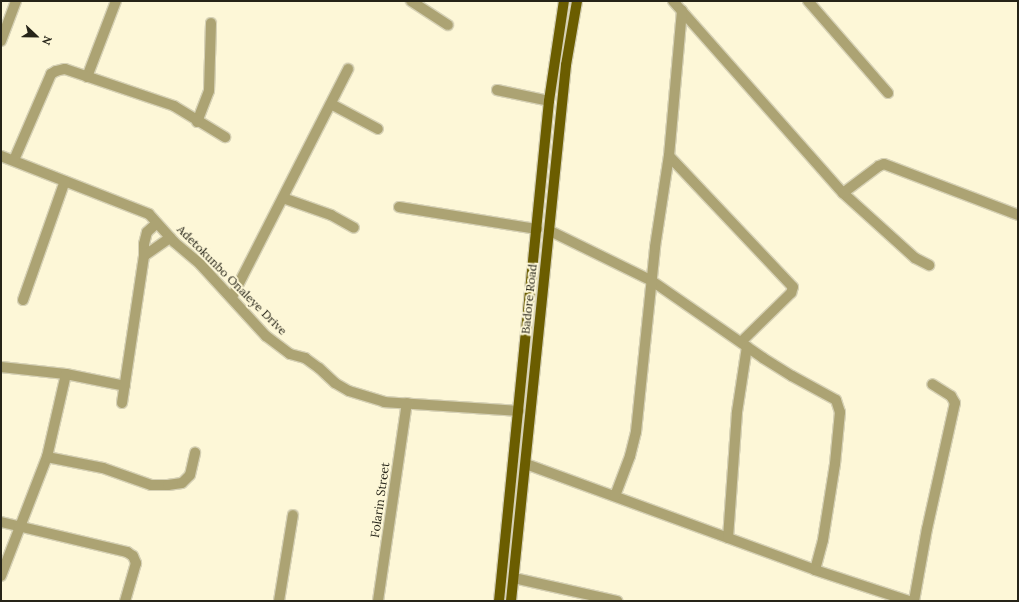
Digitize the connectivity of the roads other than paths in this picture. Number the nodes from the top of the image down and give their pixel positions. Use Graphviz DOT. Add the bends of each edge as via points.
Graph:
graph roads {
  1 [pos="16,1"];
  2 [pos="116,1"];
  3 [pos="411,1"];
  4 [pos="564,1"];
  5 [pos="577,1"];
  6 [pos="673,1"];
  7 [pos="808,1"];
  8 [pos="682,11"];
  9 [pos="211,23"];
  10 [pos="448,24"];
  11 [pos="1,41"];
  12 [pos="348,69"];
  13 [pos="87,77"];
  14 [pos="497,90"];
  15 [pos="888,94"];
  16 [pos="550,101"];
  17 [pos="331,104"];
  18 [pos="197,122"];
  19 [pos="378,129"];
  20 [pos="225,137"];
  21 [pos="1,156"];
  22 [pos="669,156"];
  23 [pos="14,160"];
  24 [pos="544,162"];
  25 [pos="556,164"];
  26 [pos="65,181"];
  27 [pos="843,193"];
  28 [pos="283,198"];
  29 [pos="399,207"];
  30 [pos="1018,215"];
  31 [pos="157,223"];
  32 [pos="354,228"];
  33 [pos="537,229"];
  34 [pos="550,231"];
  35 [pos="170,238"];
  36 [pos="144,256"];
  37 [pos="929,265"];
  38 [pos="652,280"];
  39 [pos="232,297"];
  40 [pos="23,300"];
  41 [pos="744,344"];
  42 [pos="1,367"];
  43 [pos="66,374"];
  44 [pos="932,384"];
  45 [pos="125,386"];
  46 [pos="122,403"];
  47 [pos="407,403"];
  48 [pos="519,411"];
  49 [pos="195,453"];
  50 [pos="47,457"];
  51 [pos="526,464"];
  52 [pos="615,496"];
  53 [pos="293,515"];
  54 [pos="1,522"];
  55 [pos="20,528"];
  56 [pos="728,538"];
  57 [pos="815,570"];
  58 [pos="1,576"];
  59 [pos="514,578"];
  60 [pos="125,601"];
  61 [pos="279,601"];
  62 [pos="378,601"];
  63 [pos="499,601"];
  64 [pos="511,601"];
  65 [pos="617,601"];
  66 [pos="909,601"];
  67 [pos="914,601"];
  1 -- 11 [label="street"];
  2 -- 13 [label="street"];
  3 -- 10 [label="street"];
  4 -- 16 [label="main road, Badore Road"];
  5 -- 25 [label="main road, Badore Road" via="566,65"];
  6 -- 8 [label="street"];
  7 -- 15 [label="street"];
  8 -- 22 [label="street"];
  8 -- 27 [label="street"];
  9 -- 18 [label="street" via="209,91"];
  12 -- 17 [label="street"];
  13 -- 18 [label="street" via="174,106"];
  13 -- 23 [label="street" via="65,69 51,74"];
  14 -- 16 [label="street"];
  16 -- 24 [label="main road, Badore Road"];
  17 -- 19 [label="street"];
  17 -- 28 [label="street"];
  18 -- 20 [label="street"];
  21 -- 23 [label="street, Adetokunbo Onaleye Drive"];
  22 -- 38 [label="street"];
  22 -- 41 [label="street" via="793,287"];
  23 -- 26 [label="street, Adetokunbo Onaleye Drive"];
  24 -- 25 [label="main road"];
  24 -- 33 [label="main road, Badore Road"];
  25 -- 34 [label="main road, Badore Road"];
  26 -- 31 [label="street, Adetokunbo Onaleye Drive" via="149,214"];
  26 -- 40 [label="street"];
  27 -- 30 [label="street" via="884,164"];
  27 -- 37 [label="street" via="915,258"];
  28 -- 32 [label="street" via="331,215"];
  28 -- 39 [label="street"];
  29 -- 33 [label="street"];
  31 -- 35 [label="street, Adetokunbo Onaleye Drive"];
  31 -- 36 [label="street" via="147,232"];
  33 -- 48 [label="main road, Badore Road"];
  34 -- 38 [label="street"];
  34 -- 51 [label="main road, Badore Road"];
  35 -- 36 [label="street"];
  35 -- 39 [label="street, Adetokunbo Onaleye Drive"];
  36 -- 45 [label="street"];
  38 -- 41 [label="street"];
  38 -- 52 [label="street" via="636,432"];
  39 -- 47 [label="street, Adetokunbo Onaleye Drive" via="266,336 290,354 310,362 335,383 349,391 384,402"];
  41 -- 56 [label="street"];
  41 -- 57 [label="street" via="792,376 834,398 839,404 835,464 823,540"];
  42 -- 43 [label="street"];
  43 -- 45 [label="street"];
  43 -- 50 [label="street"];
  44 -- 67 [label="street" via="951,396 955,403"];
  45 -- 46 [label="street"];
  47 -- 48 [label="street, Adetokunbo Onaleye Drive"];
  47 -- 62 [label="street, Folarin Street"];
  48 -- 63 [label="main road, Badore Road"];
  49 -- 50 [label="street" via="190,475 182,483 168,485 151,484 103,468"];
  50 -- 55 [label="street"];
  51 -- 52 [label="street"];
  51 -- 59 [label="main road, Badore Road"];
  52 -- 56 [label="street"];
  53 -- 61 [label="street"];
  54 -- 55 [label="street"];
  55 -- 58 [label="street"];
  55 -- 60 [label="street" via="127,552 133,556 136,562"];
  56 -- 57 [label="street"];
  57 -- 66 [label="street"];
  59 -- 64 [label="main road, Badore Road"];
  59 -- 65 [label="street"];
}
